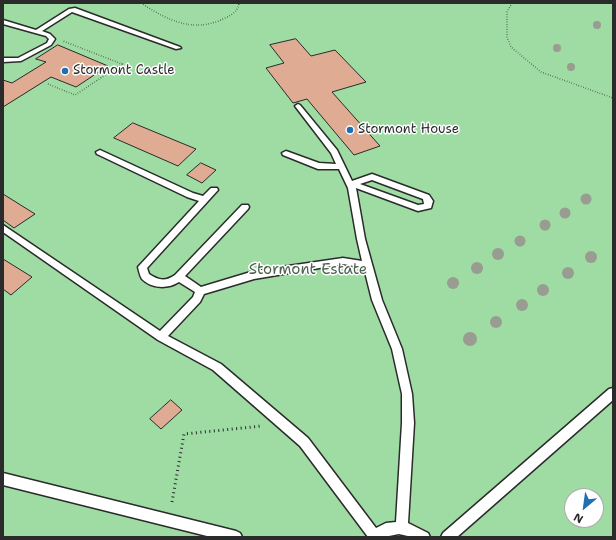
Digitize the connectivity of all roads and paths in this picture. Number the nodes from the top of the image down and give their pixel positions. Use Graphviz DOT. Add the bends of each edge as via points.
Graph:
graph roads {
  1 [pos="141,3"];
  2 [pos="239,3"];
  3 [pos="512,3"];
  4 [pos="3,22"];
  5 [pos="37,32"];
  6 [pos="48,36"];
  7 [pos="68,43"];
  8 [pos="63,47"];
  9 [pos="178,48"];
  10 [pos="3,60"];
  11 [pos="48,84"];
  12 [pos="613,98"];
  13 [pos="298,106"];
  14 [pos="100,152"];
  15 [pos="286,152"];
  16 [pos="342,167"];
  17 [pos="350,184"];
  18 [pos="214,190"];
  19 [pos="205,200"];
  20 [pos="245,207"];
  21 [pos="3,228"];
  22 [pos="368,265"];
  23 [pos="178,278"];
  24 [pos="200,292"];
  25 [pos="161,337"];
  26 [pos="613,393"];
  27 [pos="285,424"];
  28 [pos="3,479"];
  29 [pos="172,502"];
  30 [pos="402,527"];
  31 [pos="375,536"];
  32 [pos="236,537"];
  33 [pos="424,537"];
  34 [pos="447,537"];
  1 -- 2 [label="path" via="160,16 196,27 216,23 235,13"];
  3 -- 12 [label="path" via="507,12 507,37 511,47 541,72"];
  4 -- 5 [label="lane"];
  5 -- 6 [label="lane"];
  5 -- 9 [label="lane" via="71,10 75,10"];
  6 -- 7 [label="path"];
  6 -- 10 [label="lane" via="52,39 49,44 24,58"];
  7 -- 8 [label="path"];
  7 -- 11 [label="path" via="122,64 76,95"];
  13 -- 16 [label="lane" via="334,152"];
  14 -- 19 [label="lane"];
  15 -- 16 [label="lane" via="318,166"];
  16 -- 17 [label="lane"];
  17 -- 17 [label="lane" via="418,208 428,206 429,201 426,197 372,177"];
  17 -- 22 [label="lane"];
  18 -- 19 [label="lane"];
  19 -- 23 [label="lane" via="142,268 145,276 159,283 169,284"];
  20 -- 23 [label="lane"];
  21 -- 25 [label="lane"];
  22 -- 24 [label="lane" via="343,261 254,275"];
  22 -- 30 [label="lane" via="377,300 401,364 407,394 408,423"];
  23 -- 24 [label="lane"];
  24 -- 25 [label="lane" via="197,299"];
  25 -- 27 [label="lane" via="217,367"];
  26 -- 34 [label="lane"];
  27 -- 29 [label="path" via="184,434"];
  27 -- 31 [label="lane" via="304,442"];
  28 -- 32 [label="lane"];
  30 -- 31 [label="lane" via="386,530"];
  30 -- 33 [label="lane"];
}
